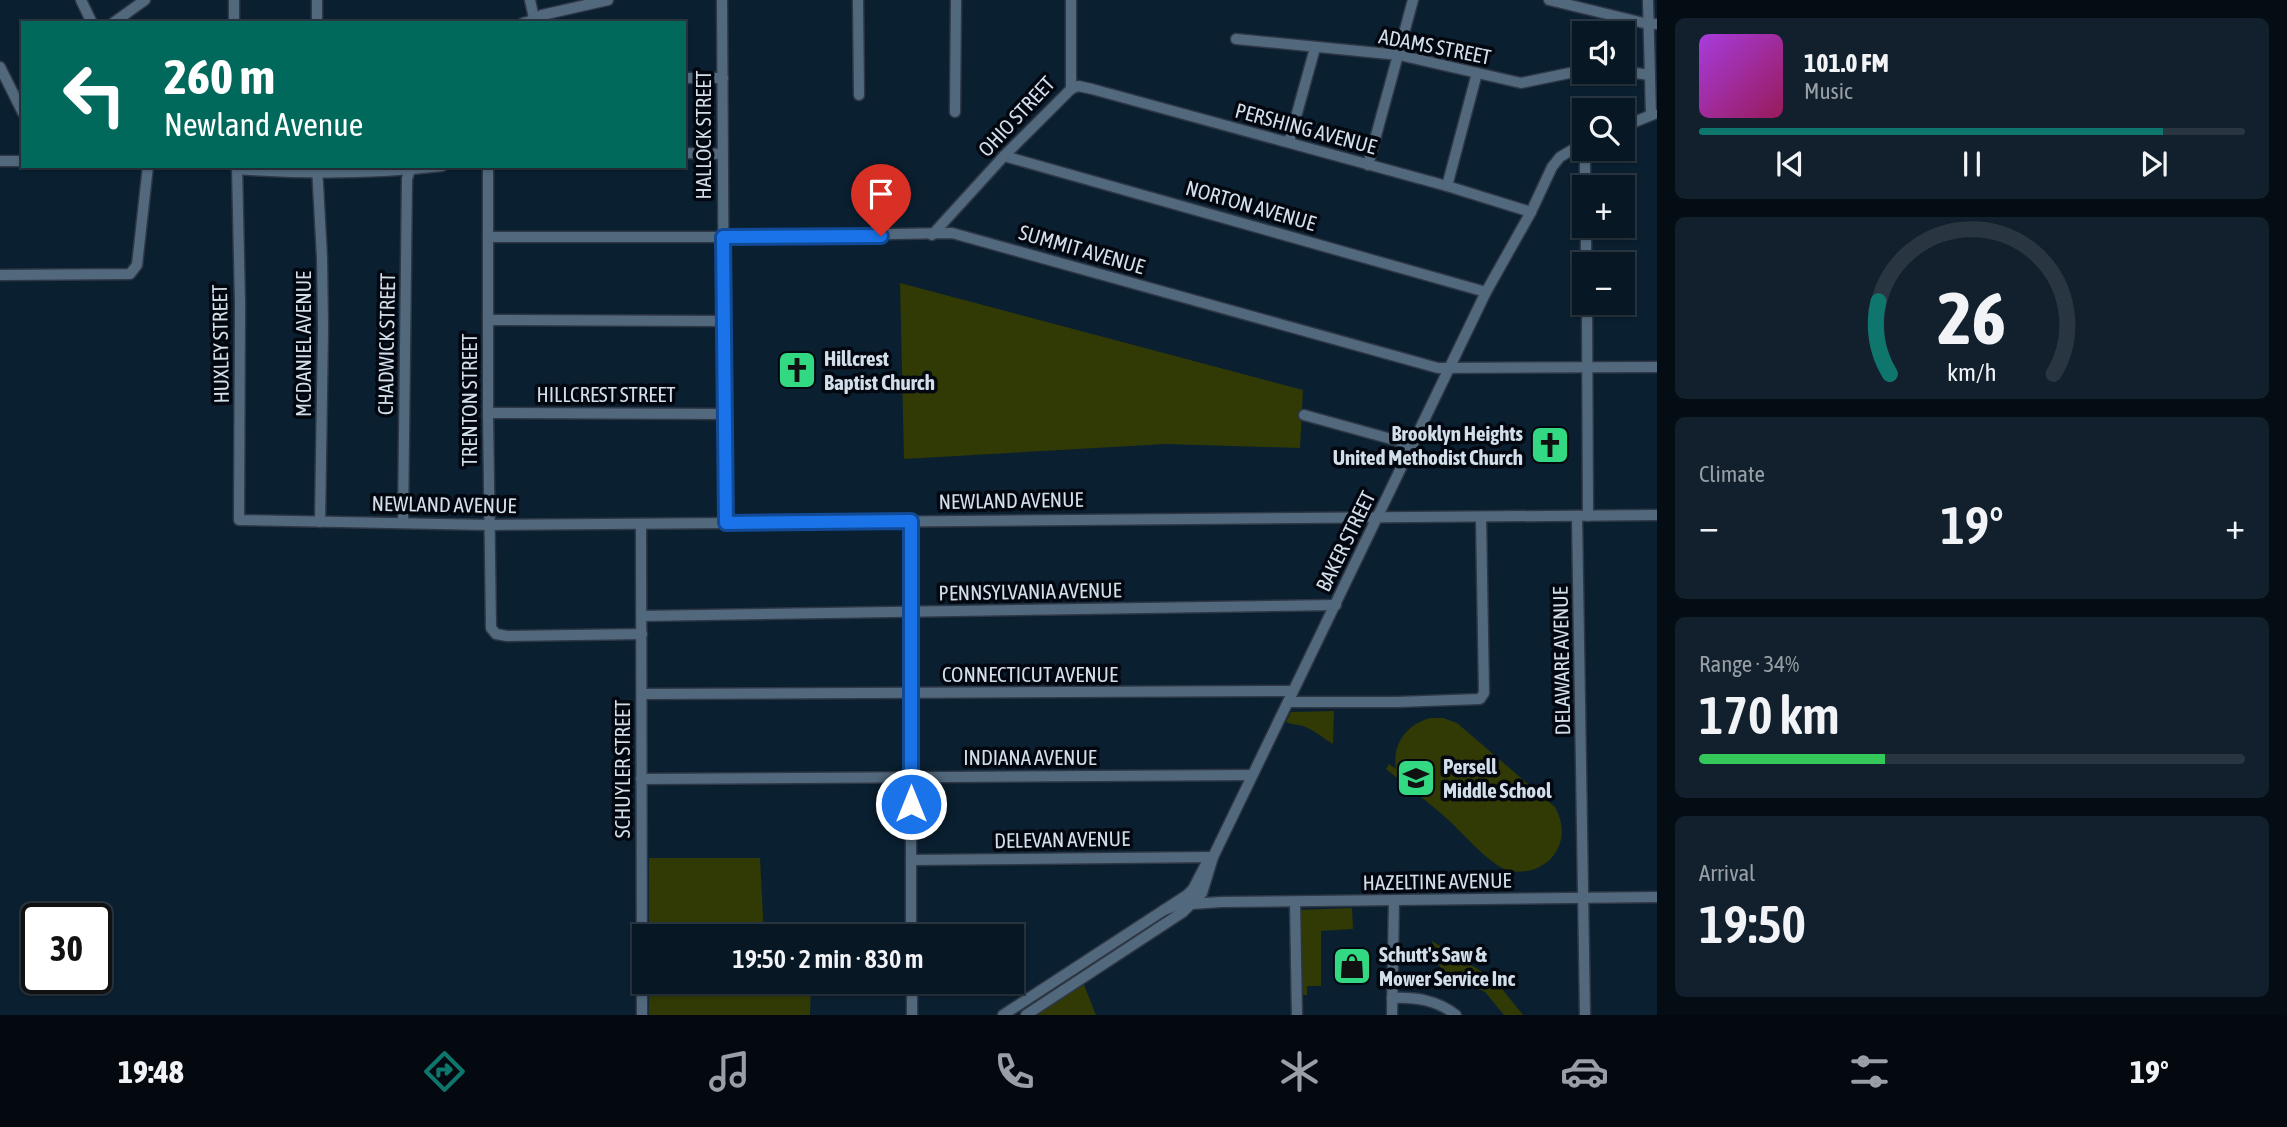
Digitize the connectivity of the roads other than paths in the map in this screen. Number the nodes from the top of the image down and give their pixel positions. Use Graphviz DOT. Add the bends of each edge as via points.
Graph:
graph roads {
  1 [pos="81,0"];
  2 [pos="145,0"];
  3 [pos="234,0"];
  4 [pos="317,0"];
  5 [pos="530,0"];
  6 [pos="608,0"];
  7 [pos="722,0"];
  8 [pos="858,0"];
  9 [pos="956,0"];
  10 [pos="1071,0"];
  11 [pos="1413,0"];
  12 [pos="1549,0"];
  13 [pos="1648,0"];
  14 [pos="91,21"];
  15 [pos="116,21"];
  16 [pos="234,21"];
  17 [pos="317,21"];
  18 [pos="534,21"];
  19 [pos="1653,24"];
  20 [pos="1236,40"];
  21 [pos="1315,48"];
  22 [pos="1399,55"];
  23 [pos="0,67"];
  24 [pos="1477,73"];
  25 [pos="1572,73"];
  26 [pos="1635,73"];
  27 [pos="1649,75"];
  28 [pos="686,78"];
  29 [pos="723,78"];
  30 [pos="1071,89"];
  31 [pos="18,93"];
  32 [pos="859,95"];
  33 [pos="955,112"];
  34 [pos="1654,114"];
  35 [pos="1635,122"];
  36 [pos="1289,142"];
  37 [pos="1572,151"];
  38 [pos="686,153"];
  39 [pos="722,153"];
  40 [pos="1004,156"];
  41 [pos="0,161"];
  42 [pos="21,161"];
  43 [pos="1368,164"];
  44 [pos="148,168"];
  45 [pos="237,168"];
  46 [pos="410,168"];
  47 [pos="488,168"];
  48 [pos="317,169"];
  49 [pos="1447,186"];
  50 [pos="1531,212"];
  51 [pos="932,235"];
  52 [pos="488,237"];
  53 [pos="723,237"];
  54 [pos="0,275"];
  55 [pos="1486,292"];
  56 [pos="1587,315"];
  57 [pos="488,320"];
  58 [pos="723,321"];
  59 [pos="1657,367"];
  60 [pos="1450,368"];
  61 [pos="1587,368"];
  62 [pos="488,413"];
  63 [pos="724,414"];
  64 [pos="1304,415"];
  65 [pos="1413,445"];
  66 [pos="1657,515"];
  67 [pos="1378,516"];
  68 [pos="1583,516"];
  69 [pos="1481,517"];
  70 [pos="239,520"];
  71 [pos="911,521"];
  72 [pos="320,522"];
  73 [pos="403,523"];
  74 [pos="726,523"];
  75 [pos="641,524"];
  76 [pos="489,525"];
  77 [pos="1336,605"];
  78 [pos="911,612"];
  79 [pos="642,616"];
  80 [pos="642,634"];
  81 [pos="1293,691"];
  82 [pos="642,694"];
  83 [pos="911,694"];
  84 [pos="1288,702"];
  85 [pos="1252,775"];
  86 [pos="911,777"];
  87 [pos="641,779"];
  88 [pos="1213,856"];
  89 [pos="911,860"];
  90 [pos="1206,879"];
  91 [pos="1657,897"];
  92 [pos="1583,898"];
  93 [pos="1394,901"];
  94 [pos="1218,902"];
  95 [pos="1295,902"];
  96 [pos="1192,904"];
  97 [pos="1164,910"];
  98 [pos="911,924"];
  99 [pos="912,994"];
  100 [pos="1392,998"];
  101 [pos="642,1015"];
  102 [pos="912,1015"];
  103 [pos="1003,1015"];
  104 [pos="1026,1015"];
  105 [pos="1297,1015"];
  106 [pos="1392,1015"];
  107 [pos="1456,1015"];
  108 [pos="1585,1015"];
  1 -- 14 [label="street"];
  2 -- 15 [label="street"];
  3 -- 16 [label="street"];
  4 -- 17 [label="street"];
  5 -- 18 [label="street"];
  6 -- 18 [label="street" via="542,15"];
  7 -- 29 [label="street, HALLOCK STREET"];
  8 -- 32 [label="street"];
  9 -- 33 [label="street"];
  10 -- 30 [label="street, OHIO STREET"];
  11 -- 22 [label="street"];
  12 -- 19 [label="street"];
  13 -- 19 [label="street"];
  19 -- 27 [label="street"];
  20 -- 21 [label="street, ADAMS STREET"];
  21 -- 22 [label="street, ADAMS STREET"];
  21 -- 36 [label="street"];
  22 -- 24 [label="street, ADAMS STREET"];
  22 -- 43 [label="street"];
  23 -- 31 [label="street"];
  24 -- 25 [label="street, ADAMS STREET" via="1529,83"];
  24 -- 49 [label="street"];
  26 -- 27 [label="street"];
  27 -- 34 [label="street"];
  28 -- 29 [label="street"];
  29 -- 39 [label="street, HALLOCK STREET"];
  30 -- 36 [label="street, PERSHING AVENUE" via="1092,89"];
  30 -- 40 [label="street, OHIO STREET"];
  34 -- 35 [label="street"];
  36 -- 43 [label="street, PERSHING AVENUE"];
  37 -- 50 [label="street, BAKER STREET" via="1553,164"];
  38 -- 39 [label="street"];
  39 -- 53 [label="street, HALLOCK STREET"];
  40 -- 51 [label="street, OHIO STREET"];
  40 -- 55 [label="street, NORTON AVENUE"];
  41 -- 42 [label="street"];
  43 -- 49 [label="street, PERSHING AVENUE"];
  44 -- 54 [label="street" via="137,265 130,274"];
  45 -- 48 [label="street"];
  45 -- 70 [label="street, HUXLEY STREET"];
  46 -- 48 [label="street"];
  46 -- 73 [label="street, CHADWICK STREET"];
  47 -- 52 [label="street, TRENTON STREET"];
  48 -- 72 [label="street, MCDANIEL AVENUE" via="323,317"];
  49 -- 50 [label="street, PERSHING AVENUE"];
  50 -- 55 [label="street, BAKER STREET"];
  51 -- 53 [label="street, SUMMIT AVENUE"];
  51 -- 60 [label="street, SUMMIT AVENUE" via="971,237"];
  52 -- 53 [label="street, SUMMIT AVENUE"];
  52 -- 57 [label="street, TRENTON STREET"];
  53 -- 58 [label="street, HALLOCK STREET"];
  55 -- 60 [label="street, BAKER STREET"];
  56 -- 61 [label="street, DELAWARE AVENUE"];
  57 -- 58 [label="street"];
  57 -- 62 [label="street, TRENTON STREET"];
  58 -- 63 [label="street, HALLOCK STREET"];
  59 -- 61 [label="street, SUMMIT AVENUE"];
  60 -- 61 [label="street, SUMMIT AVENUE"];
  60 -- 65 [label="street, BAKER STREET"];
  61 -- 68 [label="street, DELAWARE AVENUE"];
  62 -- 63 [label="street, HILLCREST STREET"];
  62 -- 76 [label="street, TRENTON STREET"];
  63 -- 74 [label="street, HALLOCK STREET"];
  64 -- 65 [label="street"];
  65 -- 67 [label="street, BAKER STREET"];
  66 -- 68 [label="street, NEWLAND AVENUE"];
  67 -- 69 [label="street, NEWLAND AVENUE"];
  67 -- 71 [label="street, NEWLAND AVENUE"];
  67 -- 77 [label="street, BAKER STREET"];
  68 -- 69 [label="street, NEWLAND AVENUE"];
  68 -- 92 [label="street, DELAWARE AVENUE"];
  69 -- 84 [label="street" via="1484,693 1480,699"];
  70 -- 72 [label="street, NEWLAND AVENUE"];
  71 -- 74 [label="street, NEWLAND AVENUE"];
  71 -- 78 [label="street"];
  72 -- 73 [label="street, NEWLAND AVENUE"];
  73 -- 76 [label="street, NEWLAND AVENUE"];
  74 -- 75 [label="street, NEWLAND AVENUE"];
  75 -- 76 [label="street, NEWLAND AVENUE"];
  75 -- 79 [label="street, SCHUYLER STREET"];
  76 -- 80 [label="street, TRENTON STREET" via="489,618 495,633"];
  77 -- 78 [label="street, PENNSYLVANIA AVENUE"];
  77 -- 81 [label="street, BAKER STREET"];
  78 -- 79 [label="street, PENNSYLVANIA AVENUE"];
  78 -- 83 [label="street"];
  79 -- 80 [label="street, SCHUYLER STREET"];
  80 -- 82 [label="street, SCHUYLER STREET"];
  81 -- 83 [label="street, CONNECTICUT AVENUE"];
  81 -- 84 [label="street, BAKER STREET"];
  82 -- 83 [label="street, CONNECTICUT AVENUE"];
  82 -- 87 [label="street, SCHUYLER STREET"];
  83 -- 86 [label="street"];
  84 -- 85 [label="street, BAKER STREET"];
  85 -- 86 [label="street, INDIANA AVENUE"];
  85 -- 88 [label="street, BAKER STREET"];
  86 -- 87 [label="street, INDIANA AVENUE"];
  86 -- 89 [label="street"];
  87 -- 101 [label="street, SCHUYLER STREET"];
  88 -- 89 [label="street, DELEVAN AVENUE"];
  88 -- 90 [label="street, BAKER STREET"];
  88 -- 97 [label="street, BAKER STREET" via="1193,889"];
  89 -- 98 [label="street"];
  90 -- 94 [label="street" via="1209,893"];
  90 -- 96 [label="street, BAKER STREET"];
  91 -- 92 [label="street, HAZELTINE AVENUE"];
  92 -- 93 [label="street, HAZELTINE AVENUE"];
  92 -- 108 [label="street, DELAWARE AVENUE"];
  93 -- 95 [label="street, HAZELTINE AVENUE"];
  93 -- 100 [label="street"];
  94 -- 95 [label="street, HAZELTINE AVENUE"];
  94 -- 96 [label="street, HAZELTINE AVENUE"];
  95 -- 105 [label="street"];
  96 -- 97 [label="street, HAZELTINE AVENUE"];
  96 -- 104 [label="street, BAKER STREET"];
  97 -- 103 [label="street, BAKER STREET"];
  99 -- 102 [label="street"];
  100 -- 106 [label="street"];
  100 -- 107 [label="street" via="1424,999"];
}
